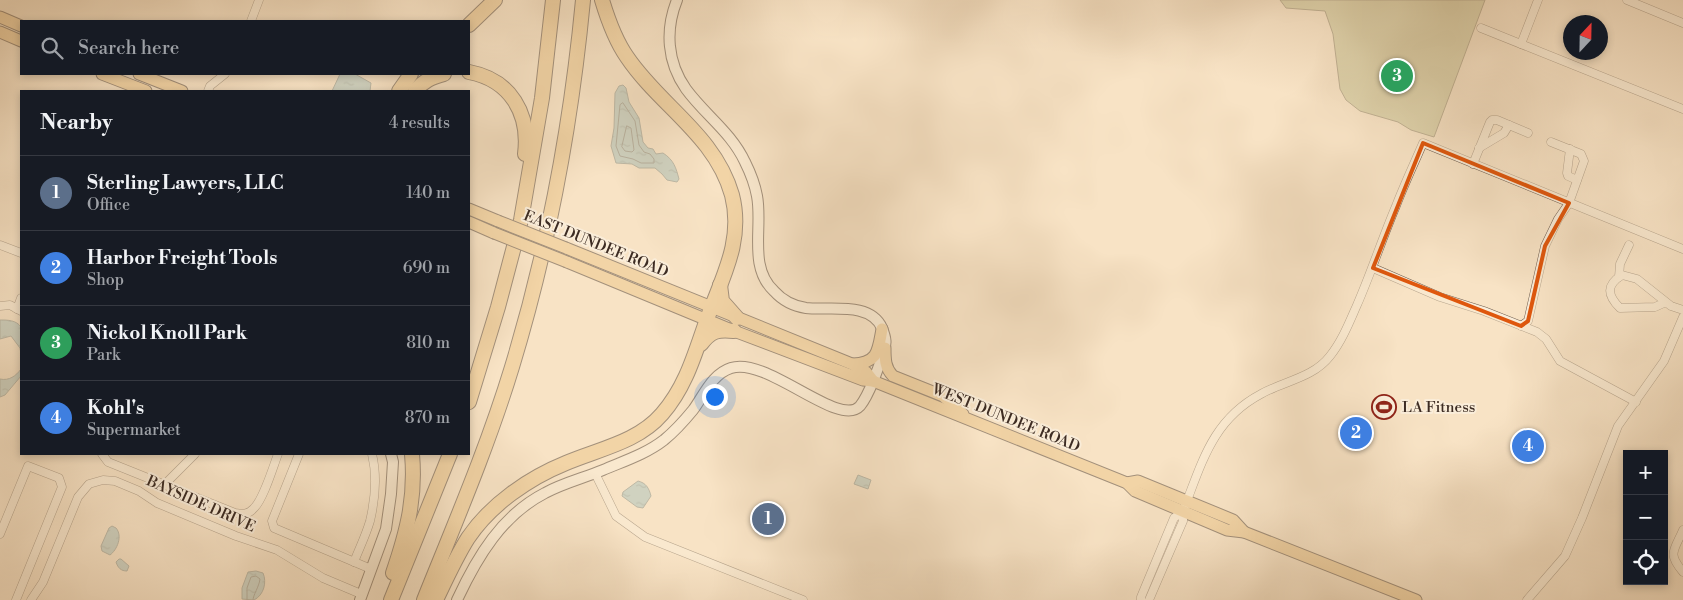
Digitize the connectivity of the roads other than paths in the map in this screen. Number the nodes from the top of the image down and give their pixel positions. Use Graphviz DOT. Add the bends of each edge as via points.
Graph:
graph roads {
  1 [pos="259,0"];
  2 [pos="495,0"];
  3 [pos="553,0"];
  4 [pos="583,0"];
  5 [pos="602,0"];
  6 [pos="677,0"];
  7 [pos="1538,0"];
  8 [pos="1627,0"];
  9 [pos="0,17"];
  10 [pos="251,20"];
  11 [pos="1683,23"];
  12 [pos="470,24"];
  13 [pos="20,26"];
  14 [pos="1480,28"];
  15 [pos="0,32"];
  16 [pos="20,41"];
  17 [pos="1520,44"];
  18 [pos="470,72"];
  19 [pos="105,75"];
  20 [pos="142,75"];
  21 [pos="224,75"];
  22 [pos="411,75"];
  23 [pos="440,75"];
  24 [pos="143,90"];
  25 [pos="179,90"];
  26 [pos="208,90"];
  27 [pos="400,90"];
  28 [pos="416,90"];
  29 [pos="1683,109"];
  30 [pos="1509,125"];
  31 [pos="1528,133"];
  32 [pos="1551,142"];
  33 [pos="1479,148"];
  34 [pos="1570,149"];
  35 [pos="1473,164"];
  36 [pos="1577,180"];
  37 [pos="1568,203"];
  38 [pos="524,205"];
  39 [pos="470,209"];
  40 [pos="470,222"];
  41 [pos="0,245"];
  42 [pos="1630,245"];
  43 [pos="1683,248"];
  44 [pos="20,253"];
  45 [pos="1373,268"];
  46 [pos="1619,277"];
  47 [pos="720,285"];
  48 [pos="1666,302"];
  49 [pos="0,306"];
  50 [pos="19,310"];
  51 [pos="1683,310"];
  52 [pos="709,313"];
  53 [pos="1683,317"];
  54 [pos="735,324"];
  55 [pos="1521,326"];
  56 [pos="882,329"];
  57 [pos="885,348"];
  58 [pos="698,349"];
  59 [pos="852,364"];
  60 [pos="873,381"];
  61 [pos="470,399"];
  62 [pos="1636,402"];
  63 [pos="972,421"];
  64 [pos="103,455"];
  65 [pos="194,455"];
  66 [pos="278,455"];
  67 [pos="299,455"];
  68 [pos="372,455"];
  69 [pos="391,455"];
  70 [pos="412,455"];
  71 [pos="450,455"];
  72 [pos="595,473"];
  73 [pos="164,485"];
  74 [pos="1185,506"];
  75 [pos="1683,530"];
  76 [pos="0,534"];
  77 [pos="354,562"];
  78 [pos="371,570"];
  79 [pos="1683,572"];
  80 [pos="360,597"];
  81 [pos="16,600"];
  82 [pos="32,600"];
  83 [pos="383,600"];
  84 [pos="390,600"];
  85 [pos="424,600"];
  86 [pos="436,600"];
  87 [pos="457,600"];
  88 [pos="803,600"];
  89 [pos="1141,600"];
  90 [pos="1149,600"];
  91 [pos="1416,600"];
  92 [pos="1527,600"];
  1 -- 10 [label="street"];
  2 -- 12 [label="highway"];
  3 -- 38 [label="highway" via="542,98"];
  4 -- 85 [label="highway" via="562,165 531,302 498,408"];
  5 -- 47 [label="highway" via="607,19 626,57 706,144 728,181 735,219 733,252"];
  6 -- 56 [label="street" via="671,15 668,41 673,63 686,89 734,141 746,164 757,196 758,257 768,285 783,300 795,305 864,312 880,323"];
  7 -- 17 [label="street"];
  8 -- 11 [label="street"];
  9 -- 13 [label="main road"];
  14 -- 17 [label="street"];
  15 -- 16 [label="main road"];
  17 -- 29 [label="street"];
  18 -- 38 [label="highway" via="500,84 519,107 526,139"];
  19 -- 24 [label="main road"];
  20 -- 25 [label="main road"];
  21 -- 26 [label="street"];
  22 -- 27 [label="highway"];
  23 -- 28 [label="highway" via="430,78"];
  30 -- 31 [label="street"];
  30 -- 33 [label="street" via="1504,133"];
  30 -- 33 [label="street" via="1492,120"];
  32 -- 34 [label="street"];
  33 -- 35 [label="street"];
  34 -- 36 [label="street" via="1567,173"];
  34 -- 36 [label="street" via="1584,158"];
  35 -- 37 [label="street"];
  35 -- 45 [label="street" via="1423,143"];
  36 -- 37 [label="street"];
  37 -- 43 [label="street"];
  37 -- 55 [label="street" via="1545,246 1528,321"];
  38 -- 61 [label="highway"];
  39 -- 52 [label="main road, EAST DUNDEE ROAD, bridge" via="566,248"];
  40 -- 52 [label="main road, EAST DUNDEE ROAD, bridge" via="566,262"];
  41 -- 44 [label="street"];
  42 -- 46 [label="street" via="1620,264"];
  45 -- 55 [label="street" via="1440,297"];
  45 -- 74 [label="street" via="1348,326 1328,358 1310,374 1262,393 1226,419 1208,448"];
  46 -- 48 [label="street" via="1637,279"];
  46 -- 48 [label="street" via="1611,285 1610,293 1612,301 1620,308 1655,307"];
  47 -- 52 [label="highway"];
  47 -- 54 [label="highway" via="722,301"];
  48 -- 51 [label="street"];
  49 -- 50 [label="street" via="10,305"];
  52 -- 54 [label="main road, WEST DUNDEE ROAD"];
  52 -- 58 [label="highway"];
  53 -- 62 [label="street" via="1664,361"];
  54 -- 58 [label="highway" via="712,332"];
  54 -- 59 [label="main road, WEST DUNDEE ROAD"];
  54 -- 60 [label="main road, WEST DUNDEE ROAD" via="863,380"];
  55 -- 62 [label="street" via="1546,339 1560,361"];
  56 -- 57 [label="street" via="886,337"];
  56 -- 59 [label="main road" via="877,354 868,362"];
  57 -- 60 [label="street"];
  57 -- 63 [label="main road" via="886,364 893,376 943,396"];
  58 -- 86 [label="highway" via="679,391 649,426 616,445 541,475 487,514 469,536"];
  59 -- 60 [label="main road, WEST DUNDEE ROAD" via="866,372"];
  60 -- 63 [label="main road, WEST DUNDEE ROAD"];
  60 -- 72 [label="street" via="860,406 852,411 843,411 766,372 753,367 732,368 721,372 679,426 661,442"];
  62 -- 92 [label="street" via="1618,426 1565,556"];
  63 -- 74 [label="main road, WEST DUNDEE ROAD" via="1127,483 1138,481"];
  64 -- 73 [label="street" via="108,462"];
  65 -- 73 [label="street"];
  66 -- 73 [label="street" via="258,504 243,514"];
  67 -- 77 [label="street" via="272,521 274,528"];
  68 -- 77 [label="street" via="374,496 370,522"];
  69 -- 78 [label="street" via="391,494 386,529"];
  70 -- 83 [label="highway" via="411,509"];
  71 -- 84 [label="highway"];
  72 -- 87 [label="street" via="545,492 519,510 482,552"];
  72 -- 88 [label="street" via="616,516 644,537"];
  74 -- 89 [label="street" via="1174,518"];
  74 -- 90 [label="street" via="1183,521"];
  74 -- 91 [label="main road, WEST DUNDEE ROAD" via="1233,520 1244,532"];
  75 -- 79 [label="street" via="1673,555"];
  76 -- 81 [label="street" via="28,466 59,478 62,487"];
  77 -- 78 [label="street"];
  78 -- 80 [label="street"];
  80 -- 82 [label="street, BAYSIDE DRIVE" via="277,550 157,503 123,484 103,480 90,484 78,497 43,582"];
}
